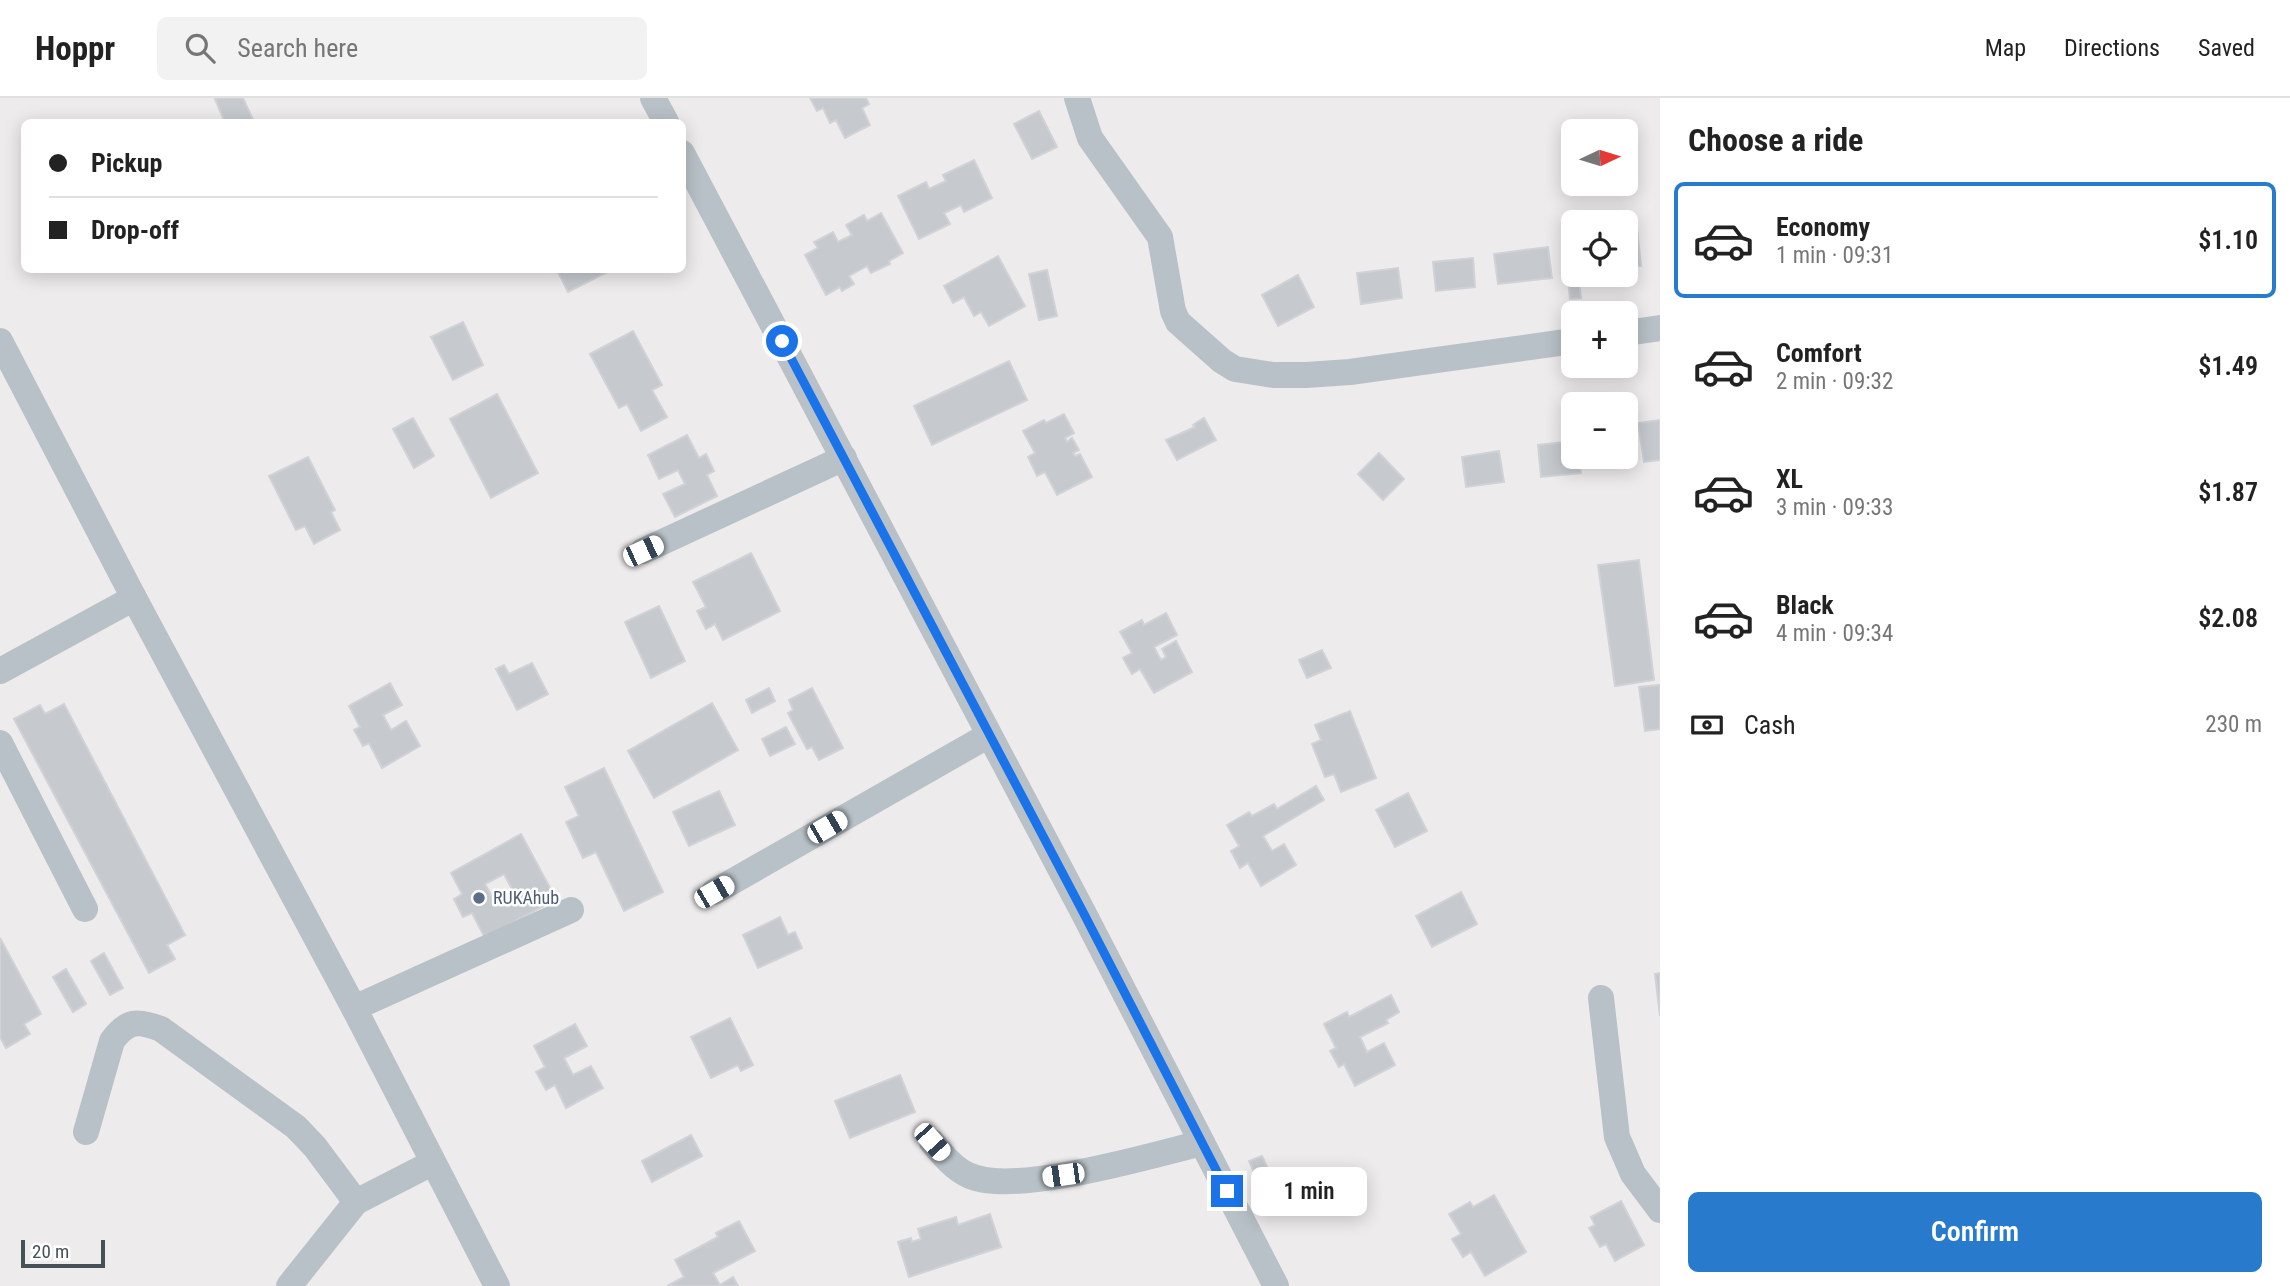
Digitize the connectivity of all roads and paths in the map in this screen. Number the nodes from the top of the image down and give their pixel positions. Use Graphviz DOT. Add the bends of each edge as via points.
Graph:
graph roads {
  1 [pos="653,98"];
  2 [pos="1077,98"];
  3 [pos="664,119"];
  4 [pos="686,161"];
  5 [pos="1660,328"];
  6 [pos="1638,331"];
  7 [pos="0,341"];
  8 [pos="1561,343"];
  9 [pos="844,458"];
  10 [pos="643,551"];
  11 [pos="134,598"];
  12 [pos="0,671"];
  13 [pos="989,735"];
  14 [pos="0,743"];
  15 [pos="714,892"];
  16 [pos="85,909"];
  17 [pos="571,910"];
  18 [pos="1601,998"];
  19 [pos="354,1008"];
  20 [pos="86,1132"];
  21 [pos="932,1142"];
  22 [pos="1202,1143"];
  23 [pos="432,1163"];
  24 [pos="356,1202"];
  25 [pos="1660,1210"];
  26 [pos="289,1286"];
  27 [pos="497,1286"];
  28 [pos="1276,1286"];
  1 -- 3 [label="street"];
  2 -- 8 [label="street" via="1090,138 1160,237 1172,311 1178,322 1235,369 1306,375 1350,372"];
  4 -- 9 [label="street"];
  5 -- 6 [label="street"];
  7 -- 11 [label="street"];
  9 -- 10 [label="street"];
  9 -- 13 [label="street"];
  11 -- 12 [label="street"];
  11 -- 19 [label="street"];
  13 -- 15 [label="street"];
  13 -- 22 [label="street"];
  14 -- 16 [label="street"];
  17 -- 19 [label="street"];
  18 -- 25 [label="street" via="1617,1137 1633,1174"];
  19 -- 23 [label="street"];
  20 -- 24 [label="street" via="111,1041 129,1024 145,1023 161,1029 296,1128"];
  21 -- 22 [label="street" via="949,1162 988,1182 1079,1173"];
  22 -- 28 [label="street"];
  23 -- 24 [label="street"];
  23 -- 27 [label="street"];
  24 -- 26 [label="street"];
}
